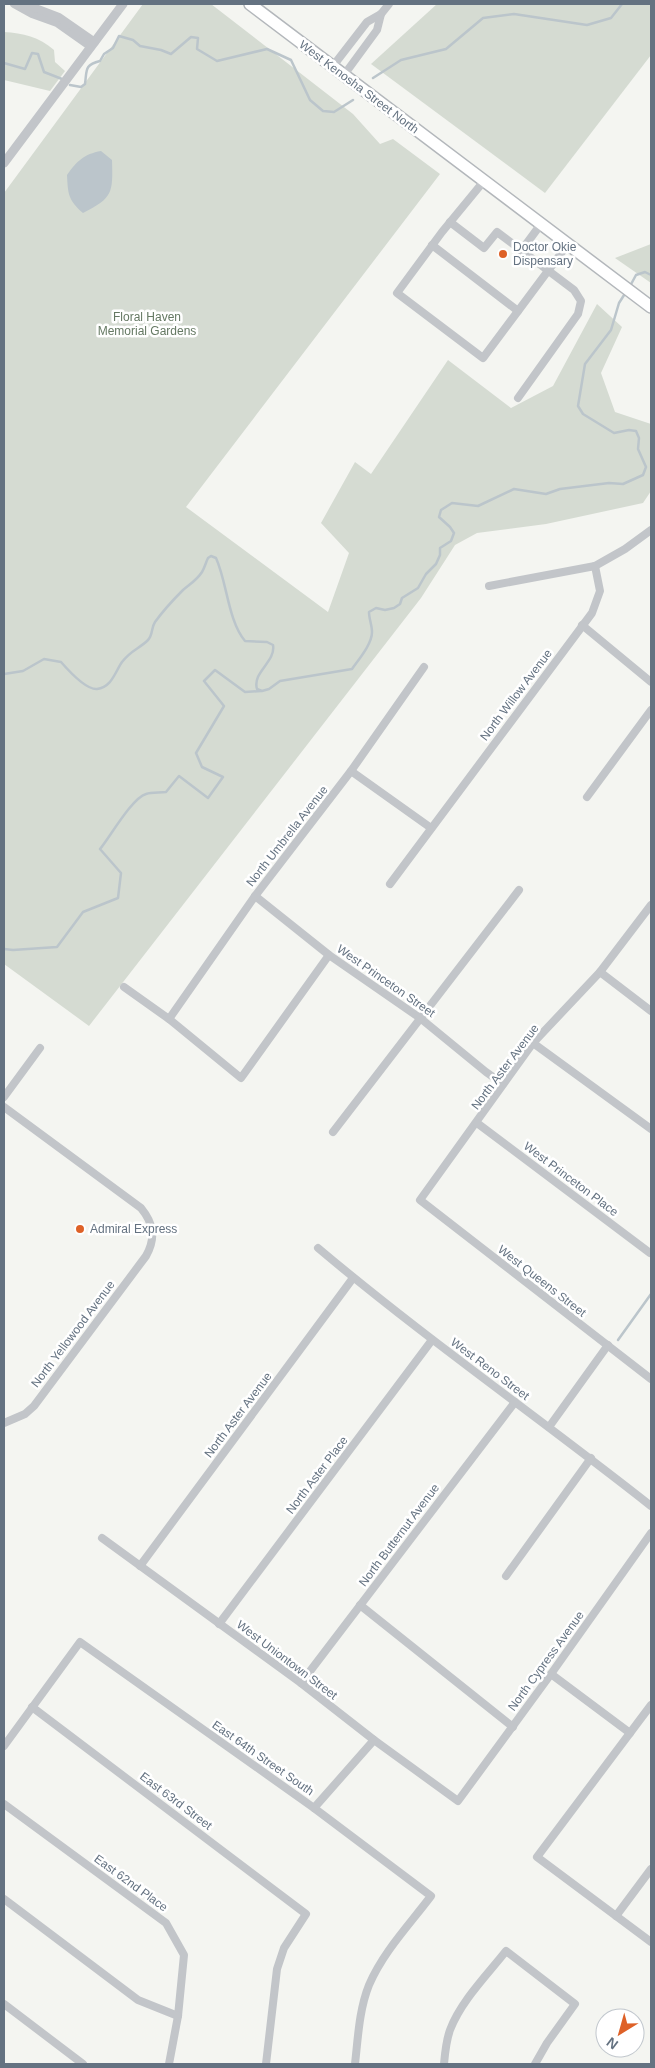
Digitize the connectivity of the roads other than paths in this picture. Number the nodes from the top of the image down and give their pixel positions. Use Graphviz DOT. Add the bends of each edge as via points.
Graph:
graph roads {
  1 [pos="14,4"];
  2 [pos="25,4"];
  3 [pos="123,4"];
  4 [pos="250,4"];
  5 [pos="389,4"];
  6 [pos="381,14"];
  7 [pos="93,44"];
  8 [pos="333,66"];
  9 [pos="344,75"];
  10 [pos="4,164"];
  11 [pos="484,181"];
  12 [pos="450,222"];
  13 [pos="541,224"];
  14 [pos="568,244"];
  15 [pos="432,245"];
  16 [pos="521,251"];
  17 [pos="549,270"];
  18 [pos="649,305"];
  19 [pos="518,311"];
  20 [pos="518,398"];
  21 [pos="651,530"];
  22 [pos="595,566"];
  23 [pos="489,586"];
  24 [pos="582,625"];
  25 [pos="424,668"];
  26 [pos="651,682"];
  27 [pos="651,710"];
  28 [pos="351,771"];
  29 [pos="587,797"];
  30 [pos="431,828"];
  31 [pos="390,884"];
  32 [pos="519,890"];
  33 [pos="255,896"];
  34 [pos="651,905"];
  35 [pos="329,955"];
  36 [pos="600,972"];
  37 [pos="124,987"];
  38 [pos="651,1011"];
  39 [pos="169,1018"];
  40 [pos="420,1018"];
  41 [pos="533,1043"];
  42 [pos="40,1048"];
  43 [pos="503,1084"];
  44 [pos="4,1097"];
  45 [pos="4,1107"];
  46 [pos="477,1123"];
  47 [pos="651,1129"];
  48 [pos="332,1132"];
  49 [pos="420,1200"];
  50 [pos="318,1248"];
  51 [pos="650,1253"];
  52 [pos="353,1278"];
  53 [pos="432,1340"];
  54 [pos="608,1345"];
  55 [pos="651,1379"];
  56 [pos="515,1402"];
  57 [pos="4,1423"];
  58 [pos="549,1427"];
  59 [pos="591,1458"];
  60 [pos="651,1506"];
  61 [pos="651,1533"];
  62 [pos="102,1538"];
  63 [pos="140,1566"];
  64 [pos="506,1576"];
  65 [pos="360,1605"];
  66 [pos="219,1624"];
  67 [pos="551,1674"];
  68 [pos="301,1683"];
  69 [pos="651,1704"];
  70 [pos="32,1707"];
  71 [pos="513,1727"];
  72 [pos="630,1733"];
  73 [pos="374,1740"];
  74 [pos="4,1746"];
  75 [pos="458,1801"];
  76 [pos="4,1804"];
  77 [pos="314,1808"];
  78 [pos="651,1868"];
  79 [pos="4,1898"];
  80 [pos="616,1916"];
  81 [pos="651,1942"];
  82 [pos="4,2004"];
  83 [pos="178,2016"];
  84 [pos="83,2064"];
  85 [pos="168,2064"];
  86 [pos="266,2064"];
  87 [pos="357,2064"];
  88 [pos="444,2064"];
  89 [pos="535,2064"];
  1 -- 7 [label="street"];
  2 -- 7 [label="street" via="59,17"];
  3 -- 7 [label="street"];
  4 -- 8 [label="main road, West Kenosha Street North"];
  5 -- 6 [label="street"];
  6 -- 8 [label="street" via="367,22"];
  6 -- 9 [label="street" via="377,30"];
  7 -- 10 [label="street"];
  8 -- 9 [label="main road, West Kenosha Street North"];
  9 -- 11 [label="main road, West Kenosha Street North"];
  11 -- 12 [label="street"];
  11 -- 13 [label="main road, West Kenosha Street North"];
  12 -- 15 [label="street"];
  12 -- 16 [label="street" via="484,248 497,232"];
  13 -- 14 [label="main road, West Kenosha Street North"];
  13 -- 16 [label="street"];
  14 -- 17 [label="street"];
  14 -- 18 [label="main road, West Kenosha Street North"];
  15 -- 19 [label="street"];
  15 -- 19 [label="street" via="397,293 484,358"];
  16 -- 17 [label="street"];
  17 -- 19 [label="street"];
  17 -- 20 [label="street" via="574,290 580,301 578,314"];
  21 -- 22 [label="street"];
  22 -- 23 [label="street"];
  22 -- 24 [label="street, North Willow Avenue" via="600,591 598,601"];
  24 -- 26 [label="street"];
  24 -- 30 [label="street, North Willow Avenue"];
  25 -- 28 [label="street, North Umbrella Avenue"];
  27 -- 29 [label="street"];
  28 -- 30 [label="street"];
  28 -- 33 [label="street, North Umbrella Avenue"];
  30 -- 31 [label="street, North Willow Avenue"];
  32 -- 40 [label="street"];
  33 -- 35 [label="street, West Princeton Street"];
  33 -- 39 [label="street, North Umbrella Avenue"];
  34 -- 36 [label="street, North Aster Avenue"];
  35 -- 39 [label="street" via="241,1078"];
  35 -- 40 [label="street, West Princeton Street"];
  36 -- 38 [label="street"];
  36 -- 41 [label="street, North Aster Avenue"];
  37 -- 39 [label="street"];
  40 -- 43 [label="street, West Princeton Street"];
  40 -- 48 [label="street"];
  41 -- 43 [label="street, North Aster Avenue"];
  41 -- 47 [label="street"];
  42 -- 44 [label="street"];
  43 -- 46 [label="street, North Aster Avenue"];
  45 -- 57 [label="street, North Yellowood Avenue" via="141,1208 153,1231 151,1247 34,1406 25,1414"];
  46 -- 49 [label="street, North Aster Avenue"];
  46 -- 51 [label="street, West Princeton Place"];
  49 -- 54 [label="street, West Queens Street"];
  50 -- 52 [label="street, West Reno Street"];
  52 -- 53 [label="street, West Reno Street"];
  52 -- 63 [label="street, North Aster Avenue"];
  53 -- 56 [label="street, West Reno Street"];
  53 -- 66 [label="street, North Aster Place"];
  54 -- 55 [label="street, West Queens Street"];
  54 -- 58 [label="street"];
  56 -- 58 [label="street, West Reno Street"];
  56 -- 65 [label="street, North Butternut Avenue"];
  58 -- 59 [label="street, West Reno Street"];
  59 -- 60 [label="street, West Reno Street"];
  59 -- 64 [label="street"];
  61 -- 67 [label="street, North Cypress Avenue"];
  62 -- 63 [label="street, West Uniontown Street"];
  63 -- 66 [label="street, West Uniontown Street"];
  65 -- 68 [label="street, North Butternut Avenue"];
  65 -- 71 [label="street"];
  66 -- 68 [label="street, West Uniontown Street"];
  67 -- 71 [label="street, North Cypress Avenue"];
  67 -- 72 [label="street"];
  68 -- 73 [label="street, West Uniontown Street"];
  69 -- 72 [label="street"];
  70 -- 74 [label="street"];
  70 -- 77 [label="street, East 64th Street South" via="80,1642"];
  70 -- 86 [label="street, East 63rd Street" via="306,1914 284,1948 277,1970"];
  71 -- 75 [label="street, North Cypress Avenue"];
  72 -- 80 [label="street" via="537,1857"];
  73 -- 75 [label="street, West Uniontown Street"];
  73 -- 77 [label="street"];
  76 -- 83 [label="street, East 62nd Place" via="166,1923 184,1955"];
  77 -- 87 [label="street, East 64th Street South" via="430,1896 369,1985 362,2007"];
  78 -- 80 [label="street"];
  79 -- 83 [label="street" via="138,2000"];
  80 -- 81 [label="street"];
  82 -- 84 [label="street"];
  83 -- 85 [label="street, East 62nd Place"];
  88 -- 89 [label="street" via="446,2044 454,2022 506,1951 575,2004"];
}
